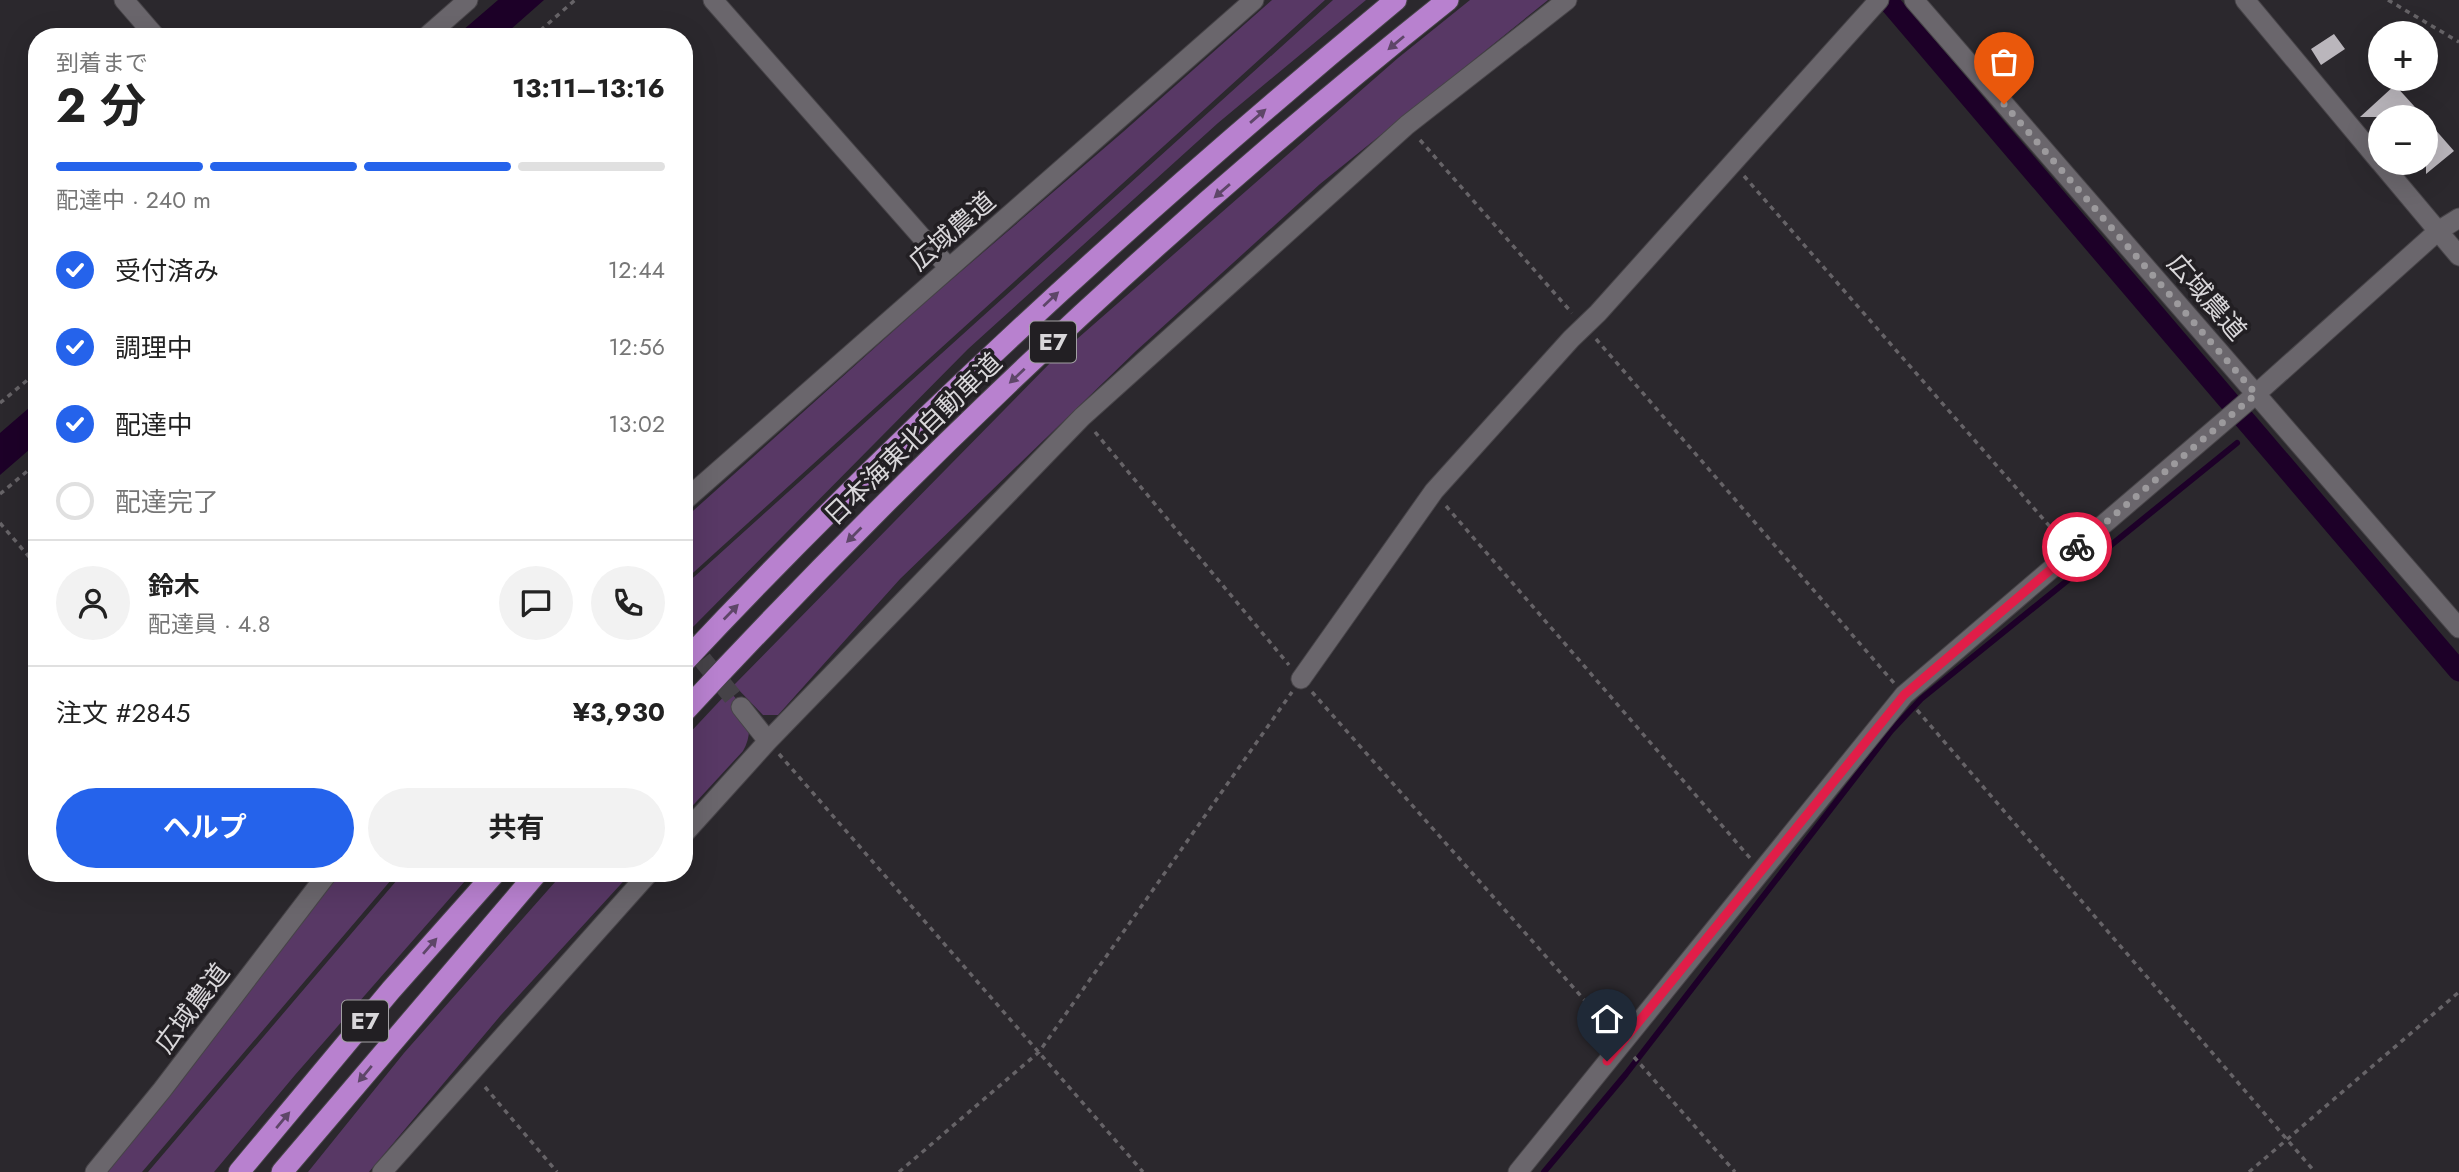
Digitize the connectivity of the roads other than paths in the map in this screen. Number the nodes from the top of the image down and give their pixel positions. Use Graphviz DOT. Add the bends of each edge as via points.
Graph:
graph roads {
  1 [pos="124,0"];
  2 [pos="467,0"];
  3 [pos="713,0"];
  4 [pos="1254,0"];
  5 [pos="1396,0"];
  6 [pos="1448,0"];
  7 [pos="1567,0"];
  8 [pos="1879,0"];
  9 [pos="1914,0"];
  10 [pos="2245,0"];
  11 [pos="148,28"];
  12 [pos="436,28"];
  13 [pos="2368,148"];
  14 [pos="2391,175"];
  15 [pos="2459,218"];
  16 [pos="2438,231"];
  17 [pos="2459,256"];
  18 [pos="949,268"];
  19 [pos="2256,394"];
  20 [pos="693,493"];
  21 [pos="2459,628"];
  22 [pos="693,653"];
  23 [pos="1301,679"];
  24 [pos="693,703"];
  25 [pos="741,707"];
  26 [pos="768,741"];
  27 [pos="693,824"];
  28 [pos="321,882"];
  29 [pos="487,882"];
  30 [pos="529,882"];
  31 [pos="641,882"];
  32 [pos="95,1172"];
  33 [pos="239,1172"];
  34 [pos="282,1172"];
  35 [pos="382,1172"];
  36 [pos="1518,1172"];
  1 -- 11 [label="street"];
  2 -- 12 [label="street"];
  3 -- 18 [label="street"];
  4 -- 18 [label="street, 広域農道"];
  22 -- 5 [label="highway, 日本海東北自動車道 / E7, one-way" via="1034,314"];
  6 -- 24 [label="highway, 日本海東北自動車道 / E7, one-way" via="1193,216 984,406"];
  7 -- 26 [label="street" via="1407,125 1082,417"];
  8 -- 23 [label="street" via="1434,491"];
  9 -- 19 [label="street, 広域農道"];
  10 -- 13 [label="street"];
  14 -- 16 [label="street"];
  15 -- 16 [label="street"];
  16 -- 17 [label="street"];
  16 -- 19 [label="street"];
  18 -- 20 [label="street, 広域農道"];
  19 -- 21 [label="street, 広域農道"];
  19 -- 36 [label="street" via="1904,695"];
  25 -- 26 [label="street"];
  26 -- 27 [label="street"];
  28 -- 32 [label="street, 広域農道"];
  33 -- 29 [label="highway, E7, one-way"];
  30 -- 34 [label="highway, E7, one-way"];
  31 -- 35 [label="street"];
}
